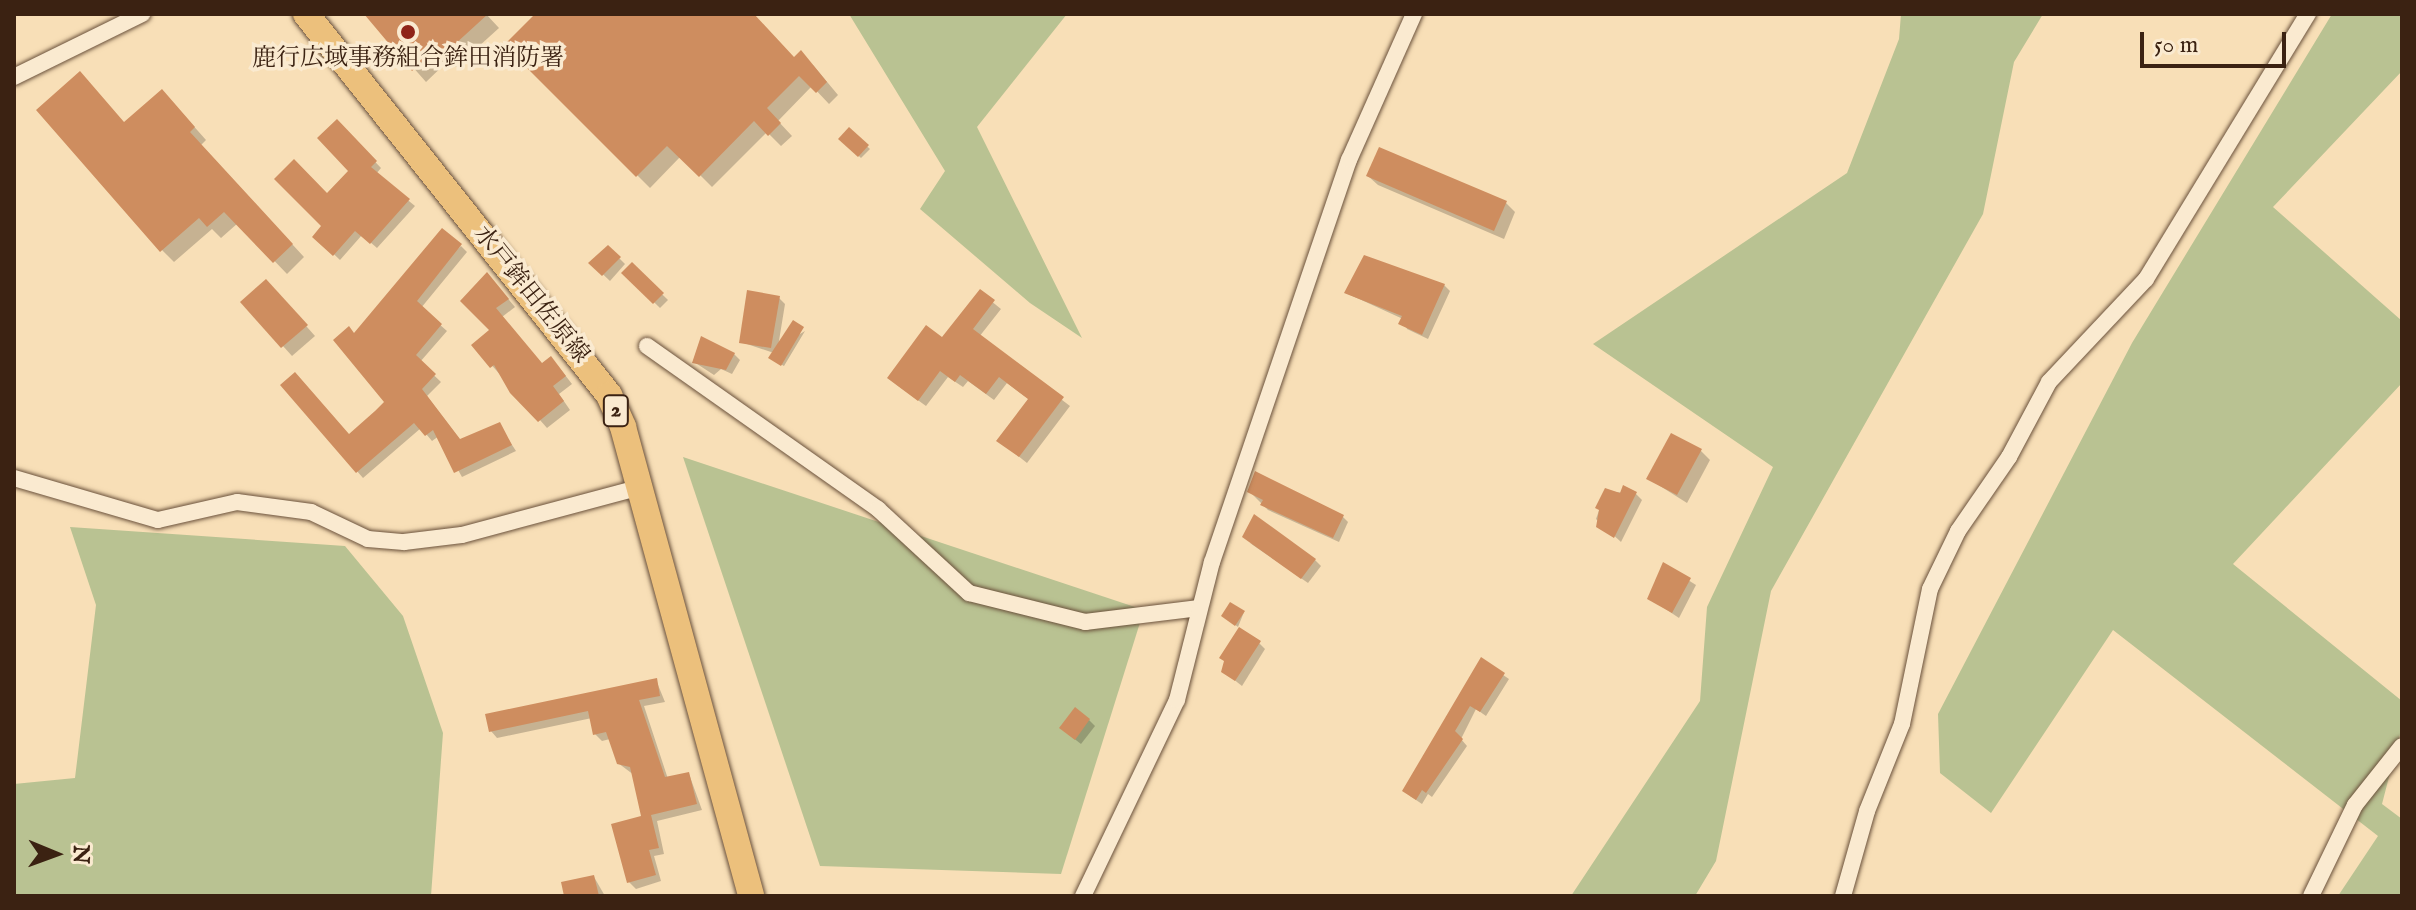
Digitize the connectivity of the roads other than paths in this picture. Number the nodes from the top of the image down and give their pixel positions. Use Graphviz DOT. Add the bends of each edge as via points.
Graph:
graph roads {
  1 [pos="142,14"];
  2 [pos="306,14"];
  3 [pos="1414,14"];
  4 [pos="2308,14"];
  5 [pos="14,77"];
  6 [pos="647,346"];
  7 [pos="14,478"];
  8 [pos="638,488"];
  9 [pos="1199,608"];
  10 [pos="2402,746"];
  11 [pos="751,896"];
  12 [pos="1083,896"];
  13 [pos="1843,896"];
  14 [pos="2311,896"];
  1 -- 5 [label="street"];
  2 -- 8 [label="main road, 水戸鉾田佐原線 / 2" via="609,395"];
  3 -- 9 [label="street" via="1349,160"];
  4 -- 13 [label="street" via="2146,279 2049,382 2009,457 1958,531 1930,589 1902,724 1867,811"];
  6 -- 9 [label="street" via="878,509 969,593 1085,622"];
  7 -- 8 [label="street" via="158,520 237,502 311,512 368,539 404,542 462,535"];
  8 -- 11 [label="main road, 水戸鉾田佐原線 / 2"];
  9 -- 12 [label="street" via="1177,700"];
  10 -- 14 [label="street" via="2355,805"];
}
